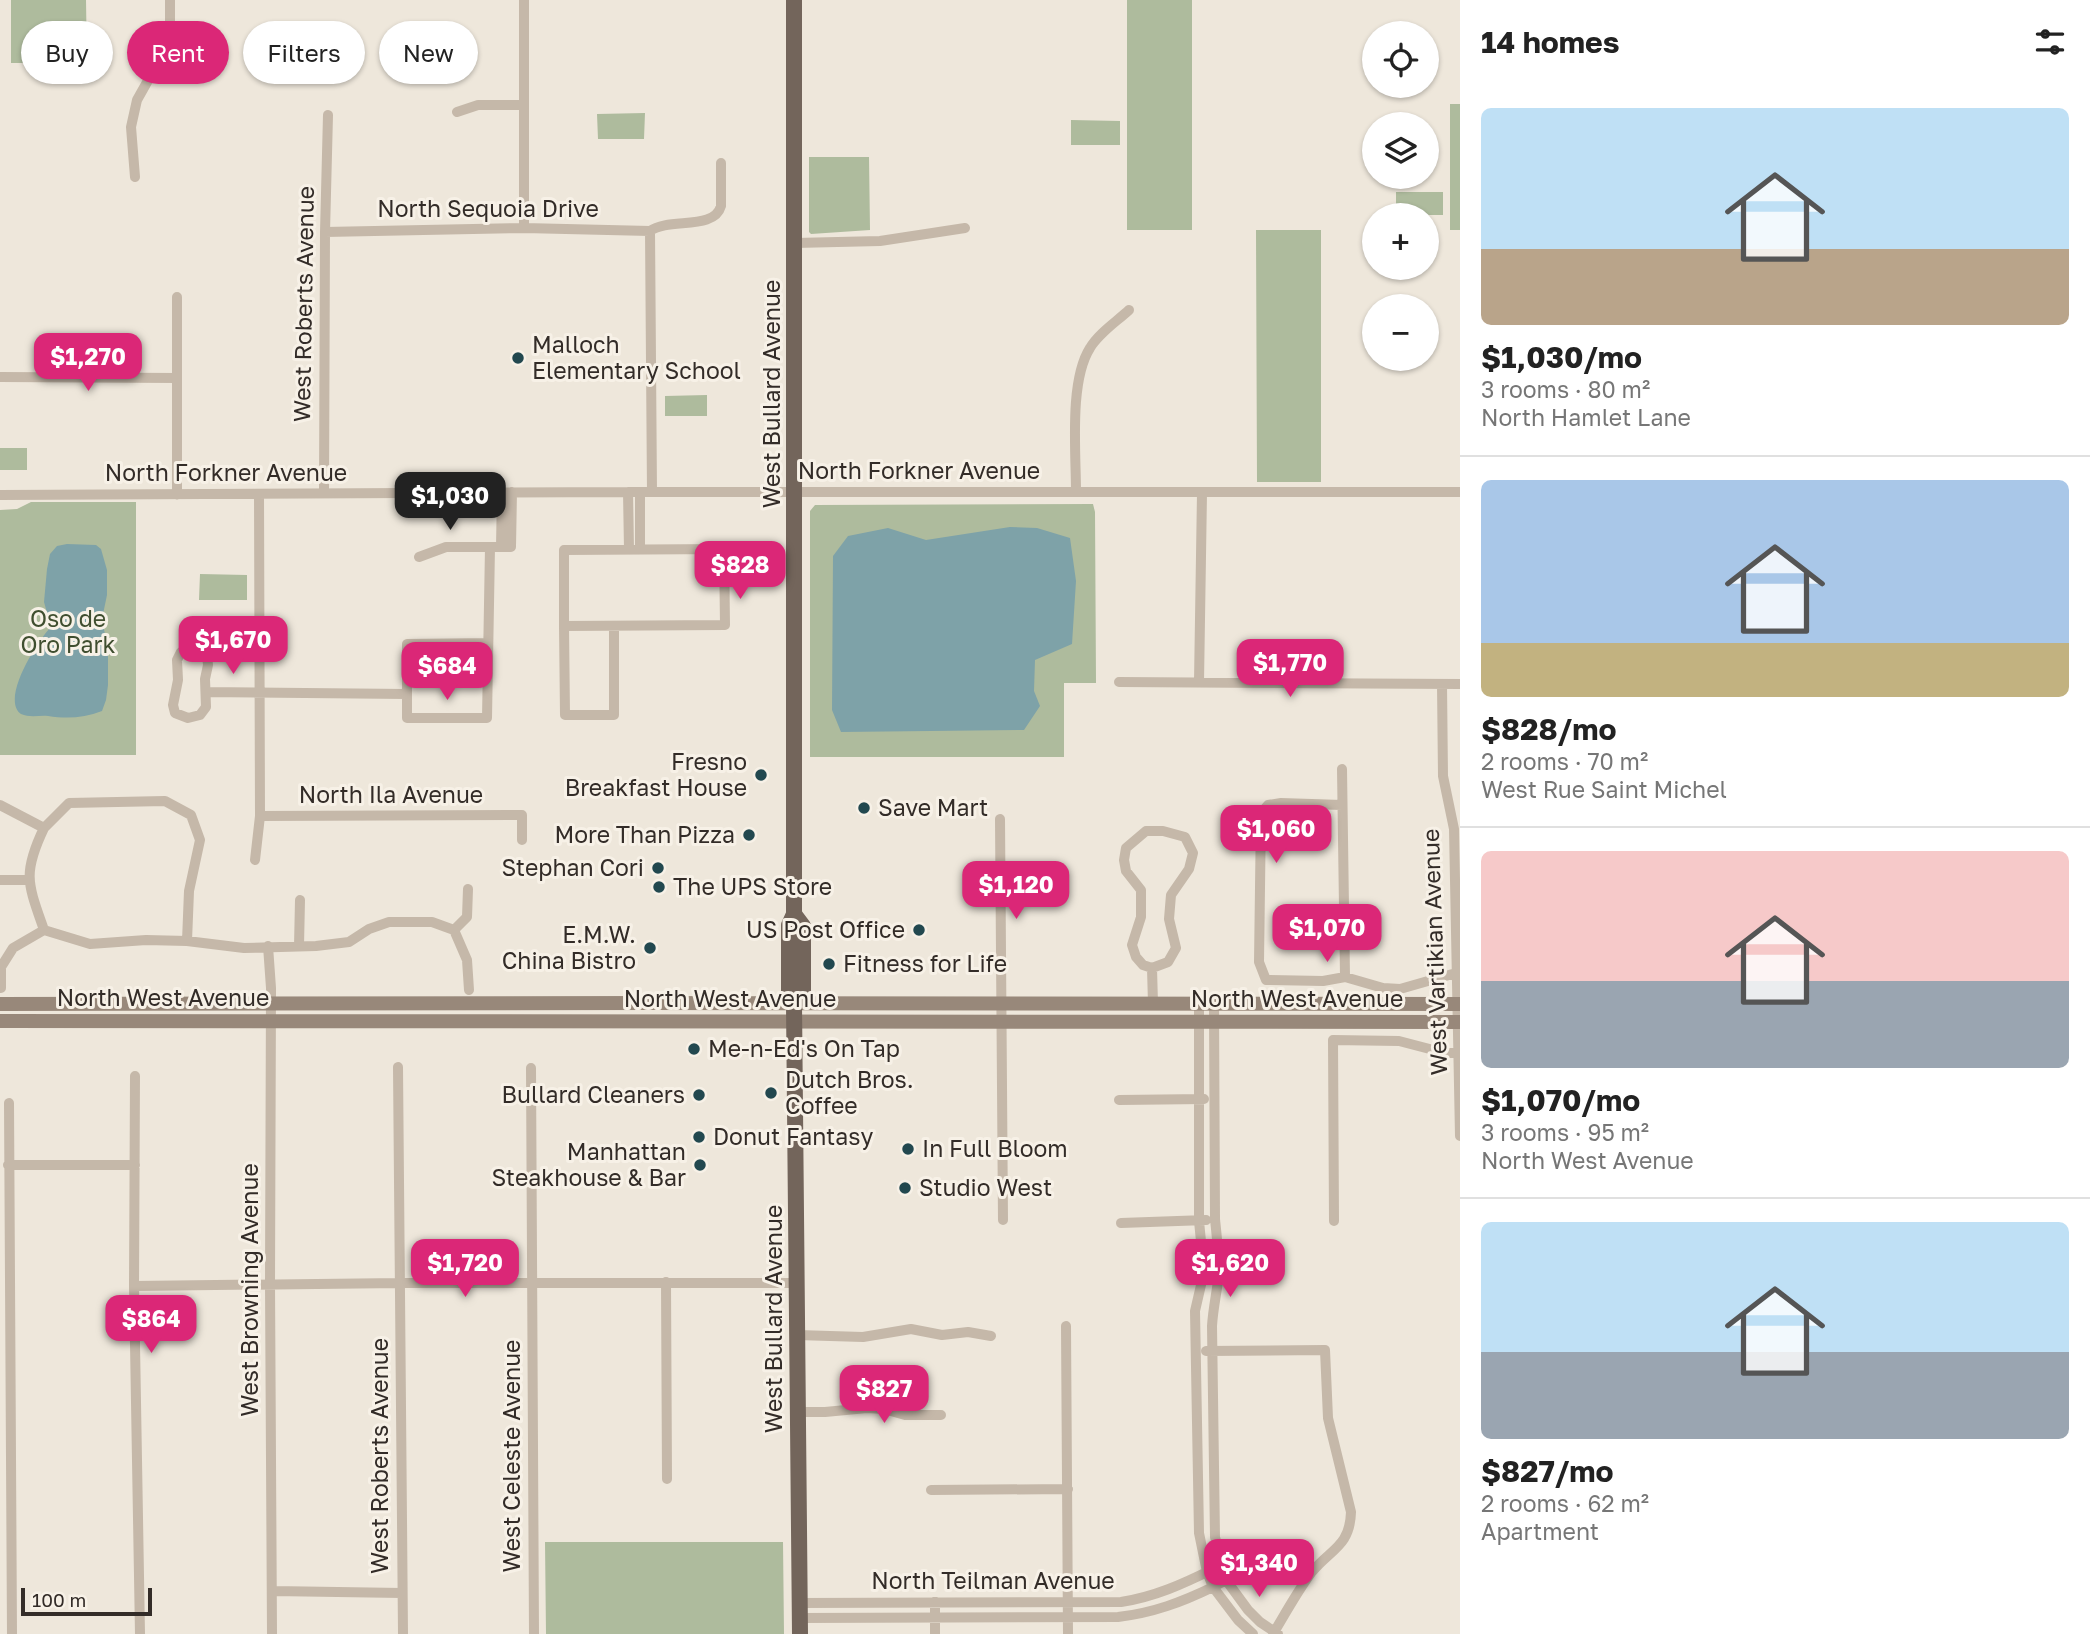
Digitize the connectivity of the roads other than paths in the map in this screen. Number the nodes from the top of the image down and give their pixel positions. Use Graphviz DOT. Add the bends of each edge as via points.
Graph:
graph roads {
  1 [pos="170,0"];
  2 [pos="524,0"];
  3 [pos="794,0"];
  4 [pos="524,104"];
  5 [pos="457,112"];
  6 [pos="328,115"];
  7 [pos="721,163"];
  8 [pos="135,177"];
  9 [pos="524,228"];
  10 [pos="965,228"];
  11 [pos="650,231"];
  12 [pos="325,232"];
  13 [pos="795,243"];
  14 [pos="177,297"];
  15 [pos="1129,310"];
  16 [pos="0,377"];
  17 [pos="177,378"];
  18 [pos="507,492"];
  19 [pos="634,492"];
  20 [pos="652,492"];
  21 [pos="795,492"];
  22 [pos="1076,492"];
  23 [pos="1460,492"];
  24 [pos="324,493"];
  25 [pos="1202,493"];
  26 [pos="259,494"];
  27 [pos="0,495"];
  28 [pos="177,495"];
  29 [pos="500,547"];
  30 [pos="635,549"];
  31 [pos="419,557"];
  32 [pos="564,626"];
  33 [pos="614,626"];
  34 [pos="488,643"];
  35 [pos="1119,682"];
  36 [pos="1199,682"];
  37 [pos="1442,684"];
  38 [pos="1460,684"];
  39 [pos="206,692"];
  40 [pos="260,692"];
  41 [pos="407,694"];
  42 [pos="1342,769"];
  43 [pos="1342,804"];
  44 [pos="0,805"];
  45 [pos="260,816"];
  46 [pos="1000,819"];
  47 [pos="44,828"];
  48 [pos="522,840"];
  49 [pos="255,860"];
  50 [pos="0,880"];
  51 [pos="28,880"];
  52 [pos="468,889"];
  53 [pos="300,900"];
  54 [pos="44,930"];
  55 [pos="454,930"];
  56 [pos="187,941"];
  57 [pos="268,946"];
  58 [pos="299,946"];
  59 [pos="1152,968"];
  60 [pos="1458,974"];
  61 [pos="1345,977"];
  62 [pos="1,988"];
  63 [pos="469,990"];
  64 [pos="565,1003"];
  65 [pos="0,1004"];
  66 [pos="271,1004"];
  67 [pos="794,1004"];
  68 [pos="1000,1004"];
  69 [pos="1153,1004"];
  70 [pos="1206,1004"];
  71 [pos="1458,1004"];
  72 [pos="0,1020"];
  73 [pos="408,1021"];
  74 [pos="1207,1021"];
  75 [pos="270,1022"];
  76 [pos="794,1022"];
  77 [pos="1000,1022"];
  78 [pos="1459,1022"];
  79 [pos="1460,1053"];
  80 [pos="398,1067"];
  81 [pos="531,1068"];
  82 [pos="135,1076"];
  83 [pos="1214,1099"];
  84 [pos="1119,1100"];
  85 [pos="1199,1100"];
  86 [pos="9,1103"];
  87 [pos="1460,1136"];
  88 [pos="8,1165"];
  89 [pos="135,1165"];
  90 [pos="1215,1219"];
  91 [pos="1003,1220"];
  92 [pos="1199,1221"];
  93 [pos="1334,1221"];
  94 [pos="1121,1223"];
  95 [pos="666,1282"];
  96 [pos="400,1283"];
  97 [pos="532,1283"];
  98 [pos="797,1283"];
  99 [pos="270,1284"];
  100 [pos="134,1286"];
  101 [pos="1066,1326"];
  102 [pos="797,1335"];
  103 [pos="991,1336"];
  104 [pos="1197,1351"];
  105 [pos="1212,1351"];
  106 [pos="797,1412"];
  107 [pos="941,1415"];
  108 [pos="667,1479"];
  109 [pos="1068,1489"];
  110 [pos="931,1490"];
  111 [pos="1222,1564"];
  112 [pos="1206,1572"];
  113 [pos="1226,1580"];
  114 [pos="1213,1587"];
  115 [pos="273,1591"];
  116 [pos="402,1593"];
  117 [pos="934,1602"];
  118 [pos="1068,1603"];
  119 [pos="935,1617"];
  120 [pos="800,1618"];
  121 [pos="1068,1618"];
  122 [pos="1275,1633"];
  123 [pos="12,1634"];
  124 [pos="139,1634"];
  125 [pos="272,1634"];
  126 [pos="403,1634"];
  127 [pos="534,1634"];
  128 [pos="935,1634"];
  129 [pos="1068,1634"];
  130 [pos="1254,1634"];
  1 -- 8 [label="street" via="164,52 137,100 131,127"];
  2 -- 4 [label="street"];
  3 -- 13 [label="main road, West Bullard Avenue"];
  4 -- 5 [label="street" via="478,105"];
  4 -- 9 [label="street"];
  6 -- 12 [label="street, West Roberts Avenue"];
  7 -- 11 [label="street, North Sequoia Drive" via="722,206 716,216 658,225"];
  9 -- 11 [label="street, North Sequoia Drive"];
  9 -- 12 [label="street, North Sequoia Drive"];
  10 -- 13 [label="street" via="880,242"];
  11 -- 20 [label="street"];
  12 -- 24 [label="street, West Roberts Avenue"];
  13 -- 21 [label="main road, West Bullard Avenue"];
  14 -- 17 [label="street"];
  15 -- 22 [label="street" via="1091,345 1081,363 1076,398"];
  16 -- 17 [label="street"];
  17 -- 28 [label="street"];
  18 -- 19 [label="street, North Forkner Avenue"];
  18 -- 24 [label="street, North Forkner Avenue"];
  18 -- 29 [label="street"];
  19 -- 20 [label="street, North Forkner Avenue"];
  19 -- 30 [label="street"];
  20 -- 21 [label="street, North Forkner Avenue"];
  21 -- 22 [label="street, North Forkner Avenue"];
  21 -- 67 [label="main road, West Bullard Avenue" via="794,914 803,926 803,993"];
  22 -- 25 [label="street, North Forkner Avenue"];
  23 -- 25 [label="street, North Forkner Avenue"];
  24 -- 26 [label="street, North Forkner Avenue"];
  25 -- 36 [label="street"];
  26 -- 28 [label="street, North Forkner Avenue"];
  26 -- 40 [label="street"];
  27 -- 28 [label="street, North Forkner Avenue"];
  29 -- 31 [label="street" via="446,547"];
  29 -- 34 [label="street"];
  30 -- 32 [label="street" via="564,550"];
  30 -- 33 [label="street" via="724,550 725,625"];
  32 -- 33 [label="street"];
  32 -- 33 [label="street" via="565,715 614,715"];
  34 -- 41 [label="street" via="407,644"];
  34 -- 41 [label="street" via="487,718 407,718"];
  35 -- 36 [label="street"];
  36 -- 37 [label="street"];
  37 -- 38 [label="street"];
  37 -- 60 [label="street, West Vartikian Avenue" via="1443,776 1454,829"];
  39 -- 39 [label="street" via="206,707 200,715 188,719 175,713 177,660 184,649 199,648 207,656"];
  39 -- 40 [label="street"];
  40 -- 41 [label="street"];
  40 -- 45 [label="street"];
  42 -- 43 [label="street, North West Avenue"];
  43 -- 61 [label="street, North West Avenue"];
  43 -- 61 [label="street, North West Avenue" via="1281,803 1268,805 1261,813 1259,962 1266,980"];
  44 -- 47 [label="street"];
  45 -- 48 [label="street, North Ila Avenue" via="522,815"];
  45 -- 49 [label="street"];
  46 -- 68 [label="street"];
  47 -- 51 [label="street" via="32,852"];
  47 -- 56 [label="street" via="69,803 165,801 191,815 200,840 189,891"];
  50 -- 51 [label="street"];
  51 -- 54 [label="street"];
  52 -- 55 [label="street" via="467,917"];
  53 -- 58 [label="street"];
  54 -- 56 [label="street" via="90,944"];
  54 -- 62 [label="street" via="13,948 1,967"];
  55 -- 58 [label="street" via="432,922 389,922 349,942"];
  55 -- 63 [label="street" via="467,960"];
  56 -- 57 [label="street"];
  57 -- 58 [label="street"];
  57 -- 66 [label="street, West Browning Avenue"];
  59 -- 59 [label="street" via="1168,962 1176,948 1169,919 1171,895 1189,869 1193,853 1185,837 1163,831 1146,831 1135,839 1126,848 1124,860 1126,871 1141,890 1141,918 1132,945 1136,957"];
  59 -- 69 [label="street"];
  60 -- 61 [label="street, North West Avenue" via="1400,989"];
  60 -- 71 [label="street, West Vartikian Avenue"];
  64 -- 66 [label="main road, North West Avenue"];
  64 -- 67 [label="main road, North West Avenue"];
  64 -- 73 [label="main road" via="552,1013 446,1015"];
  65 -- 66 [label="main road, North West Avenue"];
  66 -- 75 [label="street, West Browning Avenue"];
  67 -- 68 [label="main road, North West Avenue"];
  67 -- 76 [label="main road, West Bullard Avenue"];
  68 -- 69 [label="main road, North West Avenue"];
  68 -- 77 [label="street"];
  69 -- 70 [label="main road, North West Avenue"];
  70 -- 71 [label="main road, North West Avenue"];
  70 -- 74 [label="street"];
  71 -- 78 [label="street, West Vartikian Avenue"];
  72 -- 75 [label="main road, North West Avenue"];
  73 -- 75 [label="main road, North West Avenue"];
  73 -- 76 [label="main road, North West Avenue"];
  74 -- 77 [label="main road, North West Avenue"];
  74 -- 78 [label="main road, North West Avenue"];
  74 -- 83 [label="street"];
  74 -- 85 [label="street"];
  75 -- 99 [label="street, West Browning Avenue"];
  76 -- 77 [label="main road, North West Avenue"];
  76 -- 98 [label="main road, West Bullard Avenue"];
  77 -- 91 [label="street"];
  78 -- 79 [label="street, West Vartikian Avenue"];
  79 -- 87 [label="street, West Vartikian Avenue"];
  79 -- 93 [label="street" via="1399,1041 1333,1040"];
  80 -- 96 [label="street, West Roberts Avenue"];
  81 -- 97 [label="street, West Celeste Avenue"];
  82 -- 89 [label="street"];
  83 -- 85 [label="street"];
  83 -- 90 [label="street"];
  84 -- 85 [label="street"];
  85 -- 92 [label="street"];
  86 -- 88 [label="street"];
  88 -- 89 [label="street"];
  88 -- 123 [label="street"];
  89 -- 100 [label="street"];
  90 -- 92 [label="street"];
  90 -- 105 [label="street" via="1219,1254"];
  92 -- 94 [label="street"];
  92 -- 104 [label="street" via="1204,1272 1195,1311"];
  95 -- 97 [label="street"];
  95 -- 98 [label="street"];
  95 -- 108 [label="street"];
  96 -- 97 [label="street"];
  96 -- 99 [label="street"];
  96 -- 116 [label="street, West Roberts Avenue"];
  97 -- 127 [label="street, West Celeste Avenue"];
  98 -- 102 [label="main road, West Bullard Avenue"];
  99 -- 100 [label="street"];
  99 -- 115 [label="street, West Browning Avenue"];
  100 -- 124 [label="street"];
  101 -- 109 [label="street"];
  102 -- 103 [label="street" via="863,1337 911,1329"];
  102 -- 106 [label="main road, West Bullard Avenue"];
  104 -- 105 [label="street"];
  104 -- 112 [label="street" via="1199,1533"];
  105 -- 111 [label="street" via="1214,1537"];
  105 -- 122 [label="street" via="1325,1350 1328,1418 1351,1512 1350,1527 1311,1573"];
  106 -- 107 [label="street" via="866,1408"];
  106 -- 120 [label="main road, West Bullard Avenue"];
  109 -- 110 [label="street"];
  109 -- 118 [label="street"];
  111 -- 112 [label="street, North Teilman Avenue"];
  111 -- 113 [label="street"];
  112 -- 114 [label="street"];
  112 -- 118 [label="street, North Teilman Avenue" via="1134,1600"];
  113 -- 114 [label="street, North Teilman Avenue"];
  113 -- 122 [label="street" via="1248,1610"];
  114 -- 121 [label="street, North Teilman Avenue" via="1136,1615"];
  114 -- 130 [label="street"];
  115 -- 116 [label="street"];
  115 -- 125 [label="street, West Browning Avenue"];
  116 -- 126 [label="street, West Roberts Avenue"];
  117 -- 118 [label="street, North Teilman Avenue"];
  117 -- 119 [label="street"];
  117 -- 120 [label="street, North Teilman Avenue"];
  118 -- 121 [label="street"];
  119 -- 120 [label="street, North Teilman Avenue"];
  119 -- 121 [label="street, North Teilman Avenue"];
  119 -- 128 [label="street"];
  121 -- 129 [label="street"];
}
